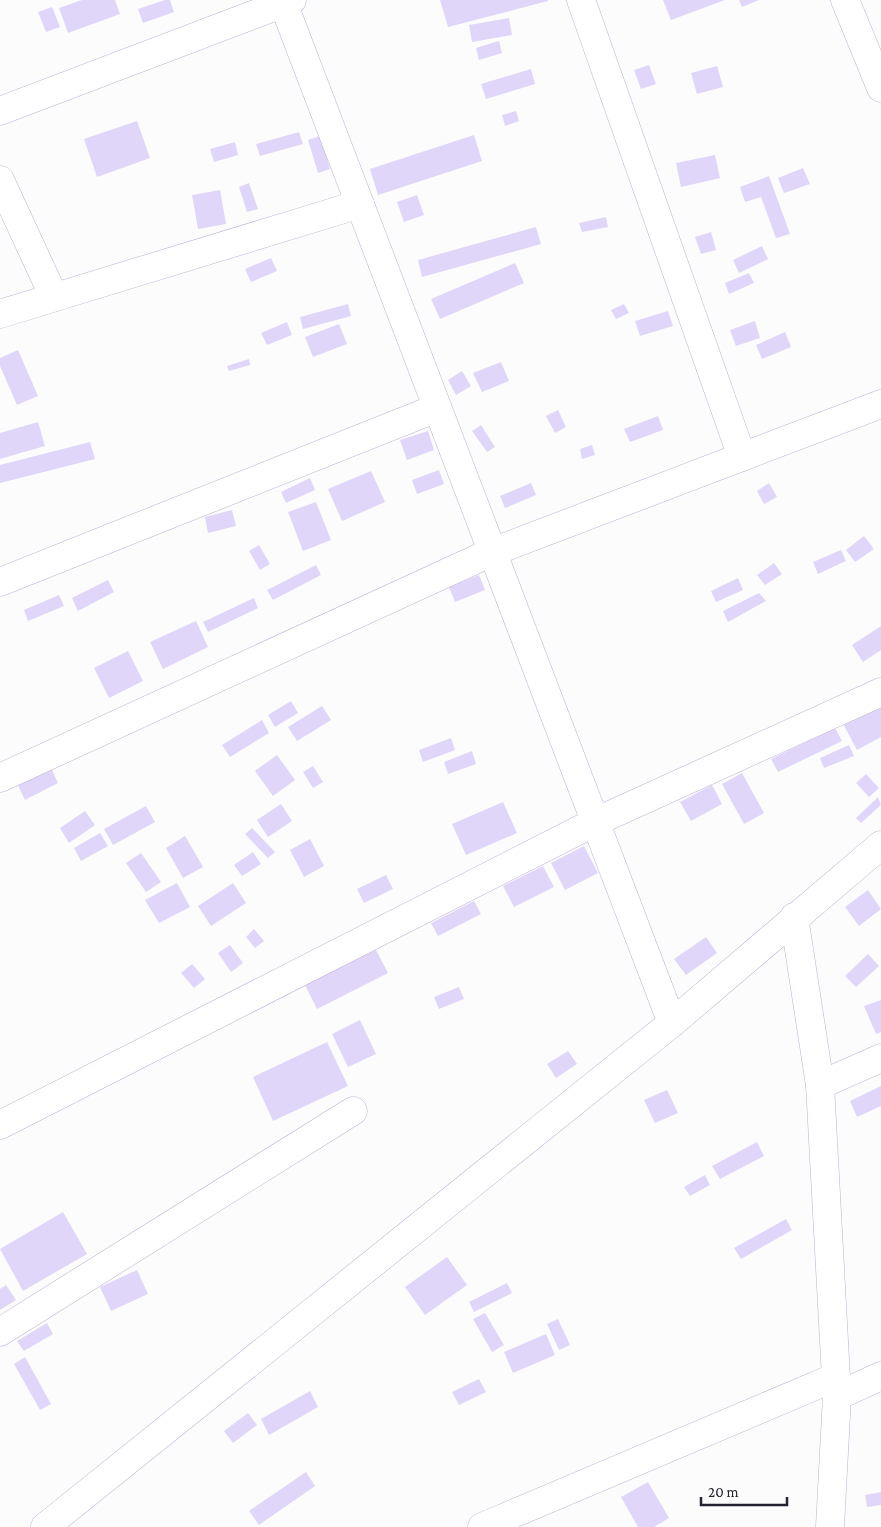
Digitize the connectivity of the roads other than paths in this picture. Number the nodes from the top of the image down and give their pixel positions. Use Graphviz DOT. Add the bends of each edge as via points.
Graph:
graph roads {
  1 [pos="581,0"];
  2 [pos="845,0"];
  3 [pos="286,1"];
  4 [pos="881,88"];
  5 [pos="0,111"];
  6 [pos="0,180"];
  7 [pos="360,204"];
  8 [pos="54,297"];
  9 [pos="0,314"];
  10 [pos="881,404"];
  11 [pos="437,408"];
  12 [pos="742,457"];
  13 [pos="492,552"];
  14 [pos="0,582"];
  15 [pos="881,692"];
  16 [pos="0,778"];
  17 [pos="595,822"];
  18 [pos="881,845"];
  19 [pos="794,917"];
  20 [pos="672,1023"];
  21 [pos="881,1058"];
  22 [pos="820,1085"];
  23 [pos="353,1111"];
  24 [pos="0,1125"];
  25 [pos="0,1332"];
  26 [pos="881,1376"];
  27 [pos="836,1387"];
  28 [pos="45,1527"];
  29 [pos="482,1527"];
  30 [pos="830,1527"];
  1 -- 12 [label="street"];
  2 -- 4 [label="street"];
  3 -- 5 [label="street"];
  3 -- 7 [label="street"];
  6 -- 8 [label="street"];
  7 -- 8 [label="street"];
  7 -- 11 [label="street"];
  8 -- 9 [label="street"];
  10 -- 12 [label="street"];
  11 -- 13 [label="street"];
  11 -- 14 [label="street"];
  12 -- 13 [label="street"];
  13 -- 16 [label="street"];
  13 -- 17 [label="street"];
  15 -- 17 [label="street"];
  17 -- 20 [label="street"];
  17 -- 24 [label="street"];
  18 -- 19 [label="street"];
  19 -- 20 [label="street"];
  19 -- 22 [label="street"];
  20 -- 28 [label="street"];
  21 -- 22 [label="street"];
  22 -- 27 [label="street"];
  23 -- 25 [label="street"];
  26 -- 27 [label="street"];
  27 -- 29 [label="street"];
  27 -- 30 [label="street"];
}
